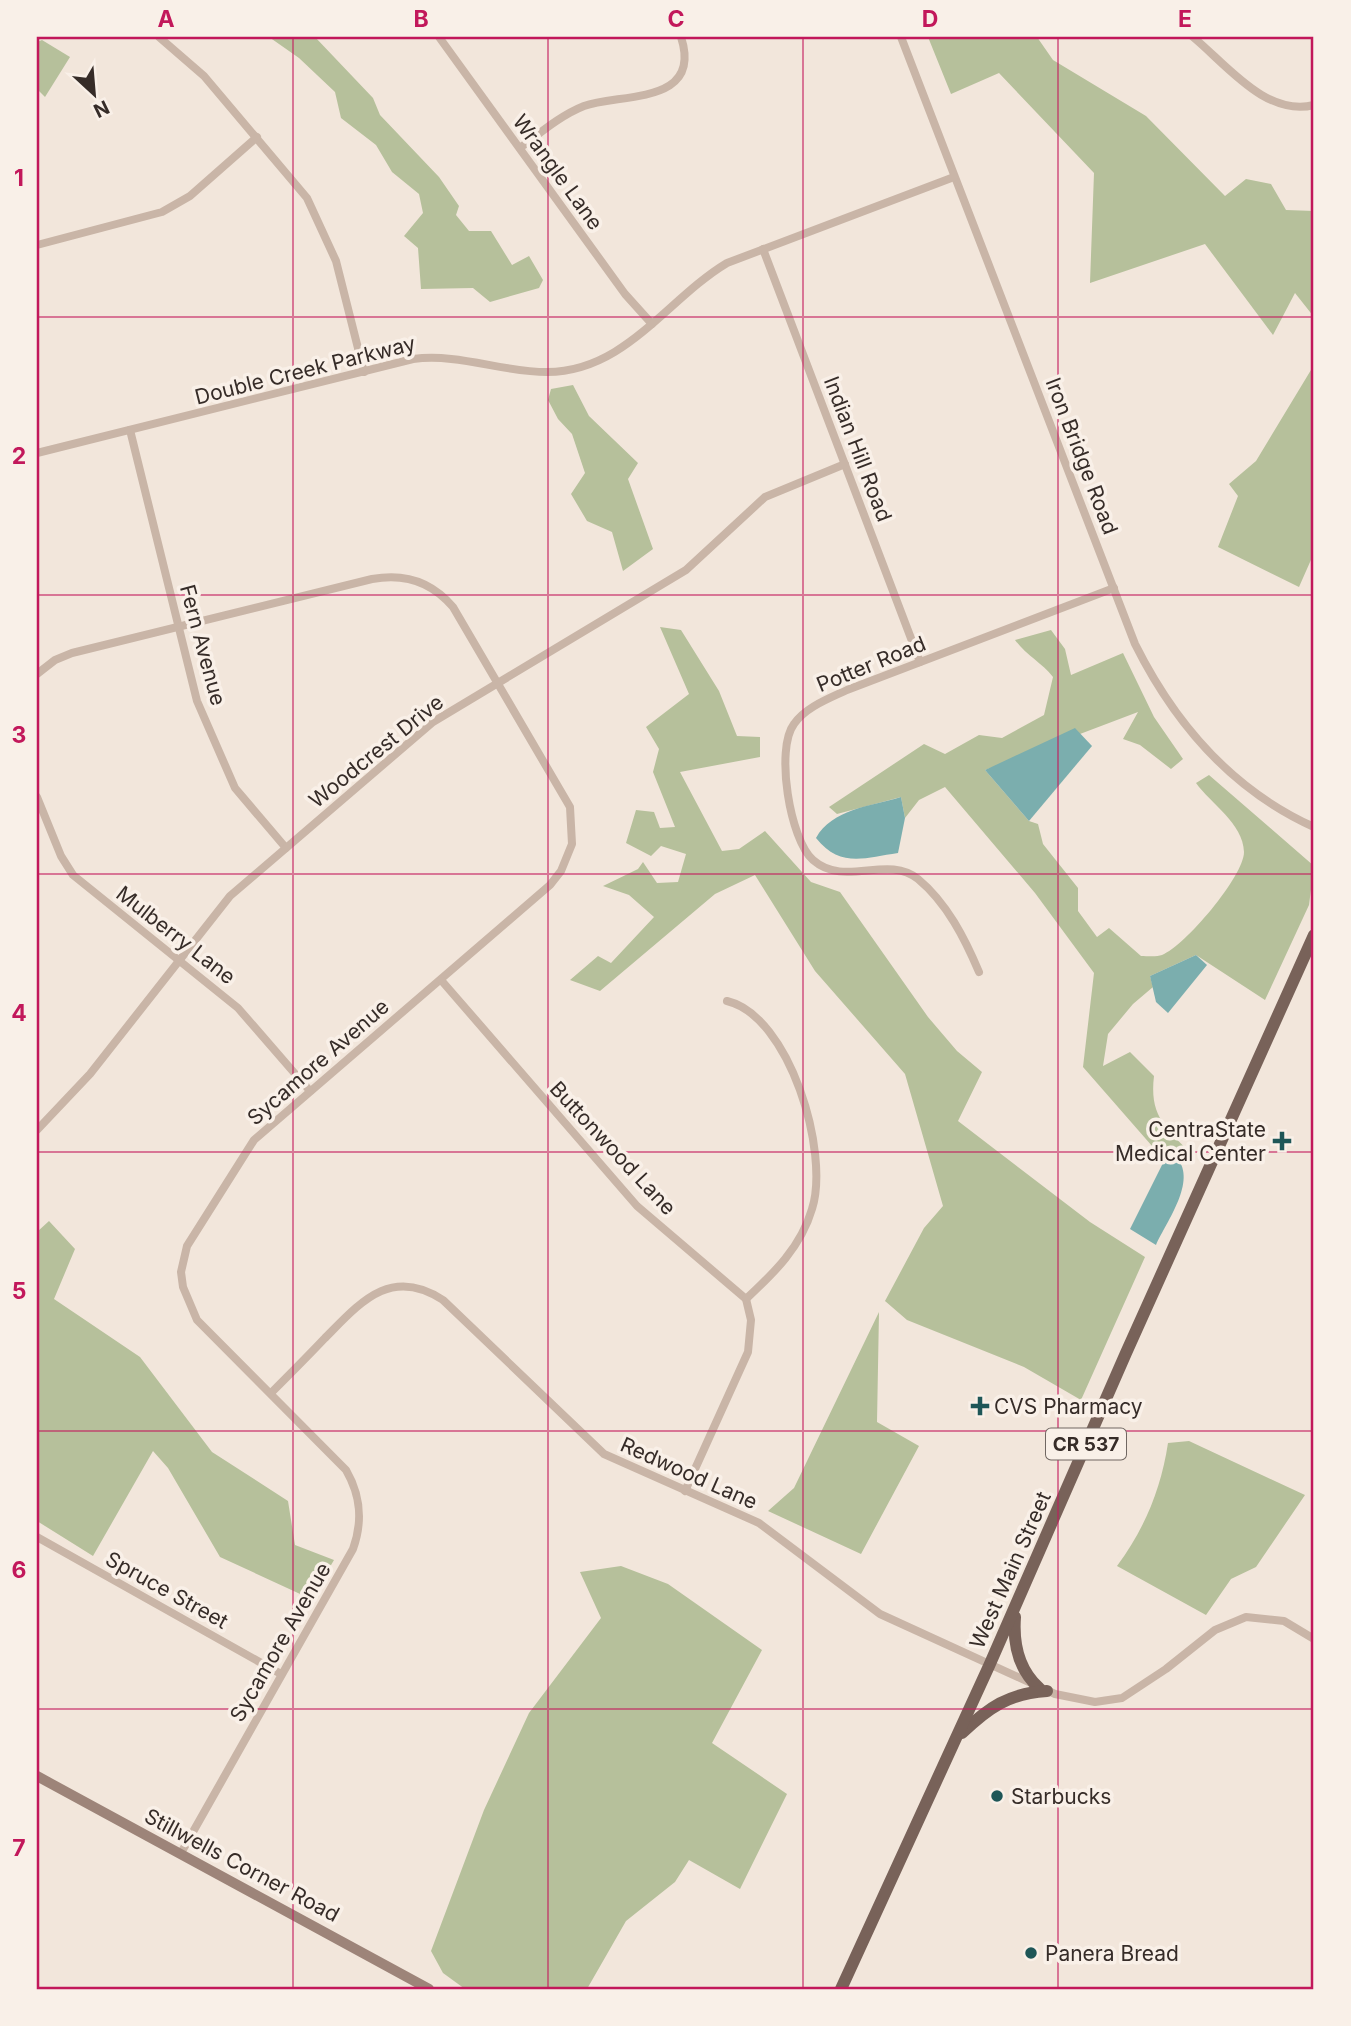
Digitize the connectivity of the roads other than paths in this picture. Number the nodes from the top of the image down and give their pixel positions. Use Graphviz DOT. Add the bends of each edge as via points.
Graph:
graph roads {
  1 [pos="159,37"];
  2 [pos="439,37"];
  3 [pos="681,37"];
  4 [pos="901,37"];
  5 [pos="1193,37"];
  6 [pos="173,41"];
  7 [pos="1314,105"];
  8 [pos="257,137"];
  9 [pos="520,148"];
  10 [pos="954,177"];
  11 [pos="37,245"];
  12 [pos="763,249"];
  13 [pos="652,324"];
  14 [pos="364,372"];
  15 [pos="130,430"];
  16 [pos="37,453"];
  17 [pos="845,464"];
  18 [pos="1114,588"];
  19 [pos="179,627"];
  20 [pos="920,662"];
  21 [pos="37,674"];
  22 [pos="498,682"];
  23 [pos="37,797"];
  24 [pos="1314,827"];
  25 [pos="286,848"];
  26 [pos="1314,935"];
  27 [pos="179,960"];
  28 [pos="979,972"];
  29 [pos="441,980"];
  30 [pos="727,1001"];
  31 [pos="310,1091"];
  32 [pos="37,1130"];
  33 [pos="746,1299"];
  34 [pos="271,1393"];
  35 [pos="685,1491"];
  36 [pos="37,1537"];
  37 [pos="1016,1606"];
  38 [pos="1314,1639"];
  39 [pos="989,1666"];
  40 [pos="281,1674"];
  41 [pos="1043,1689"];
  42 [pos="956,1738"];
  43 [pos="37,1777"];
  44 [pos="181,1853"];
  45 [pos="429,1989"];
  46 [pos="841,1989"];
  1 -- 6 [label="street"];
  2 -- 9 [label="street, Wrangle Lane"];
  3 -- 9 [label="street" via="681,70 664,90 581,107"];
  4 -- 10 [label="street, Iron Bridge Road"];
  5 -- 7 [label="street" via="1269,101 1289,107"];
  6 -- 8 [label="street"];
  8 -- 11 [label="street" via="190,196 162,212"];
  8 -- 14 [label="street" via="307,198 324,229"];
  9 -- 13 [label="street, Wrangle Lane" via="625,294"];
  10 -- 12 [label="street, Double Creek Parkway"];
  10 -- 18 [label="street, Iron Bridge Road"];
  12 -- 13 [label="street, Double Creek Parkway" via="716,270"];
  12 -- 17 [label="street, Indian Hill Road"];
  13 -- 14 [label="street, Double Creek Parkway" via="613,355 565,370 529,371 439,357"];
  14 -- 15 [label="street, Double Creek Parkway"];
  15 -- 16 [label="street, Double Creek Parkway"];
  15 -- 19 [label="street, Fern Avenue"];
  17 -- 20 [label="street, Indian Hill Road"];
  17 -- 22 [label="street, Woodcrest Drive" via="765,497 686,570"];
  18 -- 20 [label="street, Potter Road"];
  18 -- 24 [label="street, Iron Bridge Road" via="1150,674 1187,730 1237,779"];
  19 -- 21 [label="street" via="72,653"];
  19 -- 22 [label="street, Sycamore Avenue" via="372,579 397,577 417,581 453,607"];
  19 -- 25 [label="street, Fern Avenue" via="197,701 230,779"];
  20 -- 28 [label="street, Potter Road" via="837,695 793,724 784,756 796,828 805,851 821,866 856,874 894,869 918,879 960,930"];
  22 -- 25 [label="street, Woodcrest Drive" via="433,722"];
  22 -- 29 [label="street, Sycamore Avenue" via="566,798 573,821 572,844 550,885"];
  23 -- 27 [label="street, Mulberry Lane" via="73,875"];
  25 -- 27 [label="street, Woodcrest Drive" via="230,896"];
  26 -- 37 [label="main road, West Main Street / CR 537"];
  27 -- 31 [label="street, Mulberry Lane" via="238,1008"];
  27 -- 32 [label="street, Woodcrest Drive" via="90,1074"];
  29 -- 31 [label="street, Sycamore Avenue"];
  29 -- 33 [label="street, Buttonwood Lane" via="637,1206"];
  30 -- 33 [label="street" via="757,1016 778,1048 811,1121 818,1161 814,1202 800,1238 780,1266"];
  31 -- 34 [label="street, Sycamore Avenue" via="250,1146 193,1232 183,1259 183,1287 194,1314"];
  33 -- 35 [label="street" via="751,1320 748,1352"];
  34 -- 35 [label="street, Redwood Lane" via="366,1298 394,1287 417,1287 443,1300 594,1447"];
  34 -- 40 [label="street, Sycamore Avenue" via="346,1470 360,1517 353,1549"];
  35 -- 39 [label="street, Redwood Lane" via="759,1523 880,1614"];
  36 -- 40 [label="street, Spruce Street"];
  37 -- 39 [label="main road, West Main Street / CR 537"];
  37 -- 41 [label="main road" via="1017,1650 1026,1673"];
  38 -- 41 [label="street, Redwood Lane" via="1284,1621 1246,1617 1215,1630 1122,1698 1082,1701"];
  39 -- 41 [label="street, Redwood Lane"];
  39 -- 42 [label="main road, West Main Street / CR 537"];
  40 -- 44 [label="street, Sycamore Avenue"];
  41 -- 42 [label="main road" via="1001,1700"];
  42 -- 46 [label="main road, West Main Street / CR 537"];
  43 -- 44 [label="street, Stillwells Corner Road"];
  44 -- 45 [label="street, Stillwells Corner Road"];
}
